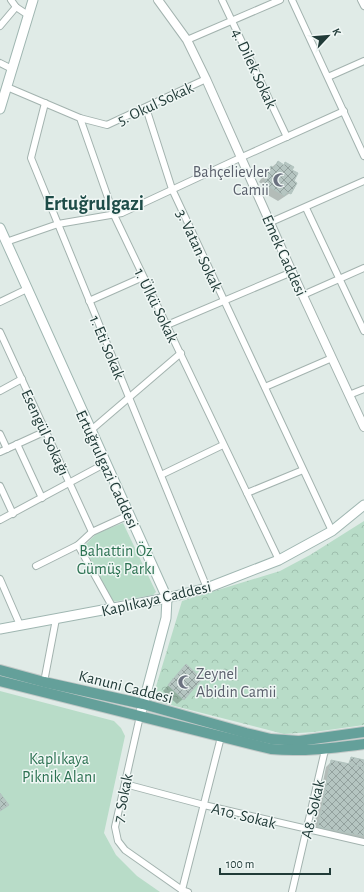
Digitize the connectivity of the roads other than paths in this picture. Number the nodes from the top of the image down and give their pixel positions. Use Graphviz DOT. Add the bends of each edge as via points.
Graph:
graph roads {
  1 [pos="11,0"];
  2 [pos="33,0"];
  3 [pos="222,0"];
  4 [pos="280,0"];
  5 [pos="292,0"];
  6 [pos="361,0"];
  7 [pos="160,1"];
  8 [pos="364,6"];
  9 [pos="16,7"];
  10 [pos="28,15"];
  11 [pos="233,20"];
  12 [pos="0,26"];
  13 [pos="187,40"];
  14 [pos="364,61"];
  15 [pos="0,63"];
  16 [pos="12,69"];
  17 [pos="328,77"];
  18 [pos="206,79"];
  19 [pos="3,86"];
  20 [pos="45,103"];
  21 [pos="146,108"];
  22 [pos="0,109"];
  23 [pos="344,112"];
  24 [pos="80,118"];
  25 [pos="287,137"];
  26 [pos="364,156"];
  27 [pos="242,157"];
  28 [pos="364,181"];
  29 [pos="172,190"];
  30 [pos="306,208"];
  31 [pos="114,215"];
  32 [pos="271,222"];
  33 [pos="58,224"];
  34 [pos="0,228"];
  35 [pos="6,242"];
  36 [pos="364,268"];
  37 [pos="292,272"];
  38 [pos="143,277"];
  39 [pos="340,278"];
  40 [pos="27,289"];
  41 [pos="303,295"];
  42 [pos="223,300"];
  43 [pos="89,301"];
  44 [pos="0,302"];
  45 [pos="167,325"];
  46 [pos="364,331"];
  47 [pos="0,332"];
  48 [pos="181,353"];
  49 [pos="332,358"];
  50 [pos="22,379"];
  51 [pos="265,387"];
  52 [pos="364,389"];
  53 [pos="0,391"];
  54 [pos="350,395"];
  55 [pos="129,397"];
  56 [pos="364,427"];
  57 [pos="90,431"];
  58 [pos="46,432"];
  59 [pos="0,434"];
  60 [pos="17,444"];
  61 [pos="223,445"];
  62 [pos="7,449"];
  63 [pos="0,452"];
  64 [pos="106,463"];
  65 [pos="303,470"];
  66 [pos="161,475"];
  67 [pos="69,483"];
  68 [pos="0,486"];
  69 [pos="247,493"];
  70 [pos="42,498"];
  71 [pos="364,505"];
  72 [pos="13,514"];
  73 [pos="129,515"];
  74 [pos="0,520"];
  75 [pos="92,532"];
  76 [pos="332,532"];
  77 [pos="78,545"];
  78 [pos="279,560"];
  79 [pos="36,566"];
  80 [pos="0,579"];
  81 [pos="207,588"];
  82 [pos="168,598"];
  83 [pos="113,608"];
  84 [pos="56,619"];
  85 [pos="20,625"];
  86 [pos="0,629"];
  87 [pos="0,670"];
  88 [pos="0,681"];
  89 [pos="44,682"];
  90 [pos="143,704"];
  91 [pos="140,716"];
  92 [pos="364,732"];
  93 [pos="221,737"];
  94 [pos="364,744"];
  95 [pos="325,750"];
  96 [pos="125,784"];
  97 [pos="204,805"];
  98 [pos="307,830"];
  99 [pos="364,842"];
  100 [pos="185,891"];
  101 [pos="292,892"];
  1 -- 9 [label="street"];
  2 -- 10 [label="main road"];
  3 -- 11 [label="street, 4. Dilek Sokak"];
  4 -- 11 [label="street"];
  5 -- 17 [label="street"];
  6 -- 8 [label="street"];
  7 -- 13 [label="street, Emek Caddesi"];
  9 -- 10 [label="street"];
  9 -- 12 [label="street"];
  10 -- 16 [label="main road"];
  11 -- 13 [label="street"];
  11 -- 25 [label="street, 4. Dilek Sokak"];
  13 -- 18 [label="street, Emek Caddesi"];
  14 -- 17 [label="street"];
  15 -- 16 [label="street"];
  16 -- 19 [label="main road"];
  17 -- 23 [label="street"];
  18 -- 21 [label="street, 5. Okul Sokak"];
  18 -- 27 [label="street, Emek Caddesi"];
  19 -- 20 [label="street"];
  19 -- 22 [label="main road"];
  20 -- 24 [label="street"];
  20 -- 33 [label="street, 1. Eti Sokak" via="31,158"];
  21 -- 24 [label="street, 5. Okul Sokak" via="107,125"];
  21 -- 29 [label="street, 3. Vatan Sokak"];
  23 -- 25 [label="street"];
  23 -- 26 [label="street"];
  24 -- 31 [label="street, 1. Ülkü Sokak"];
  25 -- 27 [label="street"];
  27 -- 29 [label="street"];
  27 -- 32 [label="street, Emek Caddesi"];
  28 -- 30 [label="street"];
  29 -- 31 [label="street"];
  29 -- 42 [label="street, 3. Vatan Sokak"];
  30 -- 32 [label="street"];
  30 -- 39 [label="street"];
  31 -- 33 [label="street"];
  31 -- 38 [label="street, 1. Ülkü Sokak"];
  32 -- 37 [label="street, Emek Caddesi"];
  33 -- 35 [label="street"];
  33 -- 43 [label="street, 1. Eti Sokak"];
  34 -- 35 [label="main road, Ertuğrulgazi Caddesi"];
  35 -- 40 [label="main road, Ertuğrulgazi Caddesi"];
  36 -- 39 [label="street"];
  37 -- 41 [label="street, Emek Caddesi"];
  37 -- 42 [label="street"];
  38 -- 43 [label="street"];
  38 -- 45 [label="street, 1. Ülkü Sokak"];
  39 -- 41 [label="street"];
  39 -- 46 [label="street"];
  40 -- 44 [label="street"];
  40 -- 57 [label="main road, Ertuğrulgazi Caddesi"];
  41 -- 49 [label="street, Emek Caddesi"];
  42 -- 45 [label="street"];
  42 -- 51 [label="street, 3. Vatan Sokak"];
  43 -- 55 [label="street, 1. Eti Sokak"];
  45 -- 48 [label="street, 1. Ülkü Sokak"];
  47 -- 50 [label="street, Esengül Sokağı"];
  48 -- 55 [label="street"];
  48 -- 61 [label="street, 1. Ülkü Sokak"];
  49 -- 51 [label="street"];
  49 -- 54 [label="street, Emek Caddesi"];
  50 -- 53 [label="street"];
  50 -- 58 [label="street, Esengül Sokağı"];
  51 -- 65 [label="street, 3. Vatan Sokak"];
  52 -- 54 [label="street"];
  54 -- 56 [label="street, Emek Caddesi"];
  55 -- 57 [label="street"];
  55 -- 66 [label="street, 1. Eti Sokak"];
  57 -- 64 [label="main road, Ertuğrulgazi Caddesi"];
  58 -- 60 [label="street"];
  58 -- 67 [label="street, Esengül Sokağı"];
  59 -- 62 [label="street"];
  60 -- 62 [label="street"];
  60 -- 70 [label="street"];
  61 -- 66 [label="street"];
  61 -- 69 [label="street, 1. Ülkü Sokak"];
  62 -- 63 [label="street"];
  64 -- 67 [label="street"];
  64 -- 73 [label="main road, Ertuğrulgazi Caddesi"];
  65 -- 69 [label="street"];
  65 -- 76 [label="street, 3. Vatan Sokak"];
  66 -- 81 [label="street, 1. Eti Sokak"];
  67 -- 70 [label="street"];
  67 -- 75 [label="street, Esengül Sokağı"];
  68 -- 72 [label="street"];
  69 -- 78 [label="street, 1. Ülkü Sokak"];
  70 -- 72 [label="street"];
  71 -- 76 [label="main road, Kaplıkaya Caddesi"];
  72 -- 74 [label="street"];
  73 -- 75 [label="street"];
  73 -- 82 [label="main road, Ertuğrulgazi Caddesi"];
  75 -- 77 [label="street"];
  76 -- 78 [label="main road, Kaplıkaya Caddesi"];
  77 -- 79 [label="street"];
  77 -- 83 [label="street"];
  78 -- 81 [label="main road, Kaplıkaya Caddesi"];
  80 -- 85 [label="street"];
  81 -- 82 [label="main road, Kaplıkaya Caddesi"];
  82 -- 83 [label="main road, Kaplıkaya Caddesi"];
  82 -- 90 [label="main road" via="166,618"];
  83 -- 84 [label="main road, Kaplıkaya Caddesi"];
  84 -- 85 [label="main road, Kaplıkaya Caddesi"];
  84 -- 89 [label="street"];
  85 -- 86 [label="main road, Kaplıkaya Caddesi"];
  87 -- 89 [label="main road, Kanuni Caddesi"];
  88 -- 91 [label="main road, Kanuni Caddesi"];
  89 -- 90 [label="main road, Kanuni Caddesi"];
  90 -- 91 [label="main road"];
  90 -- 92 [label="main road, Kanuni Caddesi" via="246,733 284,740 318,739"];
  91 -- 93 [label="main road, Kanuni Caddesi"];
  91 -- 96 [label="street, 7. Sokak"];
  93 -- 95 [label="main road, Kanuni Caddesi" via="272,749"];
  93 -- 97 [label="street"];
  94 -- 95 [label="main road, Kanuni Caddesi"];
  95 -- 98 [label="street, A8. Sokak"];
  96 -- 97 [label="street, A10. Sokak"];
  96 -- 100 [label="street, 7. Sokak" via="115,827 118,841 125,850"];
  97 -- 98 [label="street, A10. Sokak"];
  97 -- 100 [label="street"];
  98 -- 99 [label="street, A10. Sokak"];
  98 -- 101 [label="street, A8. Sokak"];
}
